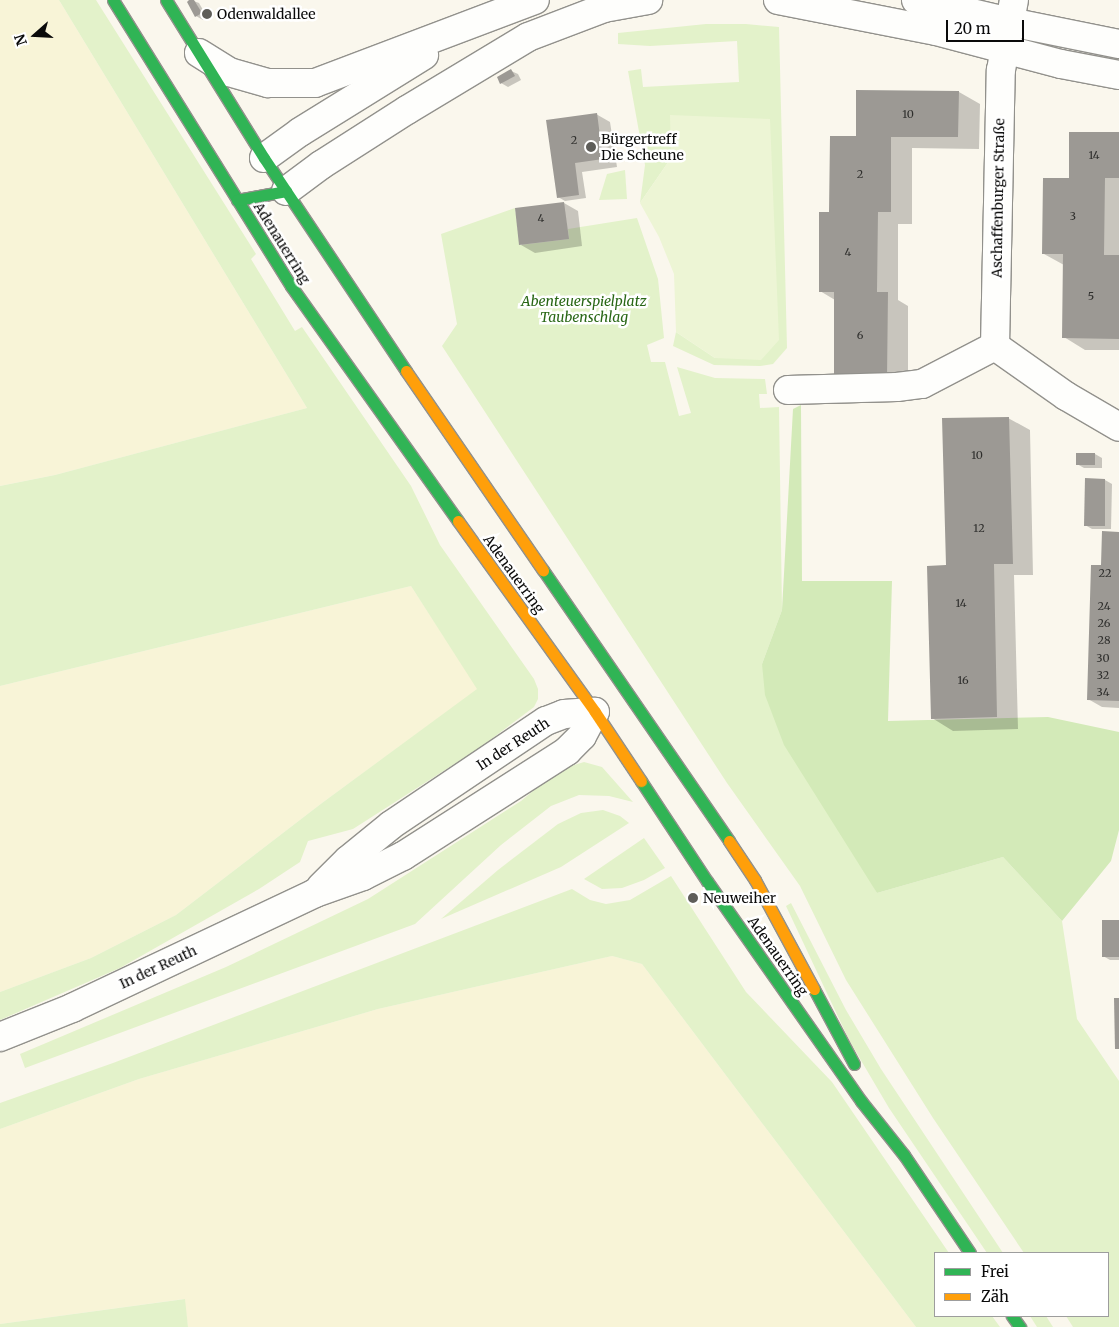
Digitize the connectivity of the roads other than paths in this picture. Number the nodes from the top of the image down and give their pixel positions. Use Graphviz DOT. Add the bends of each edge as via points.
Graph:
graph roads {
  1 [pos="113,0"];
  2 [pos="166,0"];
  3 [pos="535,0"];
  4 [pos="648,0"];
  5 [pos="778,0"];
  6 [pos="916,0"];
  7 [pos="1012,11"];
  8 [pos="474,23"];
  9 [pos="1119,44"];
  10 [pos="1005,50"];
  11 [pos="199,53"];
  12 [pos="1119,75"];
  13 [pos="261,162"];
  14 [pos="248,183"];
  15 [pos="286,191"];
  16 [pos="237,200"];
  17 [pos="995,346"];
  18 [pos="788,390"];
  19 [pos="1119,428"];
  20 [pos="599,710"];
  21 [pos="315,893"];
  22 [pos="0,1037"];
  23 [pos="904,1156"];
  24 [pos="969,1252"];
  1 -- 16 [label="main road, Adenauerring"];
  2 -- 11 [label="main road, Adenauerring"];
  3 -- 8 [label="street"];
  4 -- 15 [label="street" via="604,8 528,37 407,110"];
  5 -- 10 [label="street" via="936,31"];
  6 -- 7 [label="street"];
  7 -- 9 [label="street"];
  7 -- 10 [label="street"];
  8 -- 11 [label="street" via="315,83 268,83 229,72"];
  8 -- 13 [label="street" via="300,132"];
  10 -- 12 [label="street"];
  10 -- 17 [label="street, Aschaffenburger Straße" via="1001,70"];
  11 -- 13 [label="main road, Adenauerring"];
  13 -- 15 [label="main road, Adenauerring"];
  14 -- 16 [label="main road"];
  15 -- 16 [label="main road"];
  15 -- 23 [label="main road, Adenauerring" via="624,694 755,880"];
  16 -- 20 [label="main road, Adenauerring" via="337,353"];
  17 -- 18 [label="street" via="922,384"];
  17 -- 19 [label="street" via="1066,396"];
  20 -- 21 [label="street, In der Reuth" via="582,736 567,751 403,856 363,876"];
  20 -- 21 [label="street, In der Reuth" via="564,714 546,721 391,825 348,860"];
  20 -- 23 [label="main road, Adenauerring" via="707,881 861,1102"];
  21 -- 22 [label="street, In der Reuth" via="72,1008"];
  23 -- 24 [label="main road, Adenauerring"];
}
